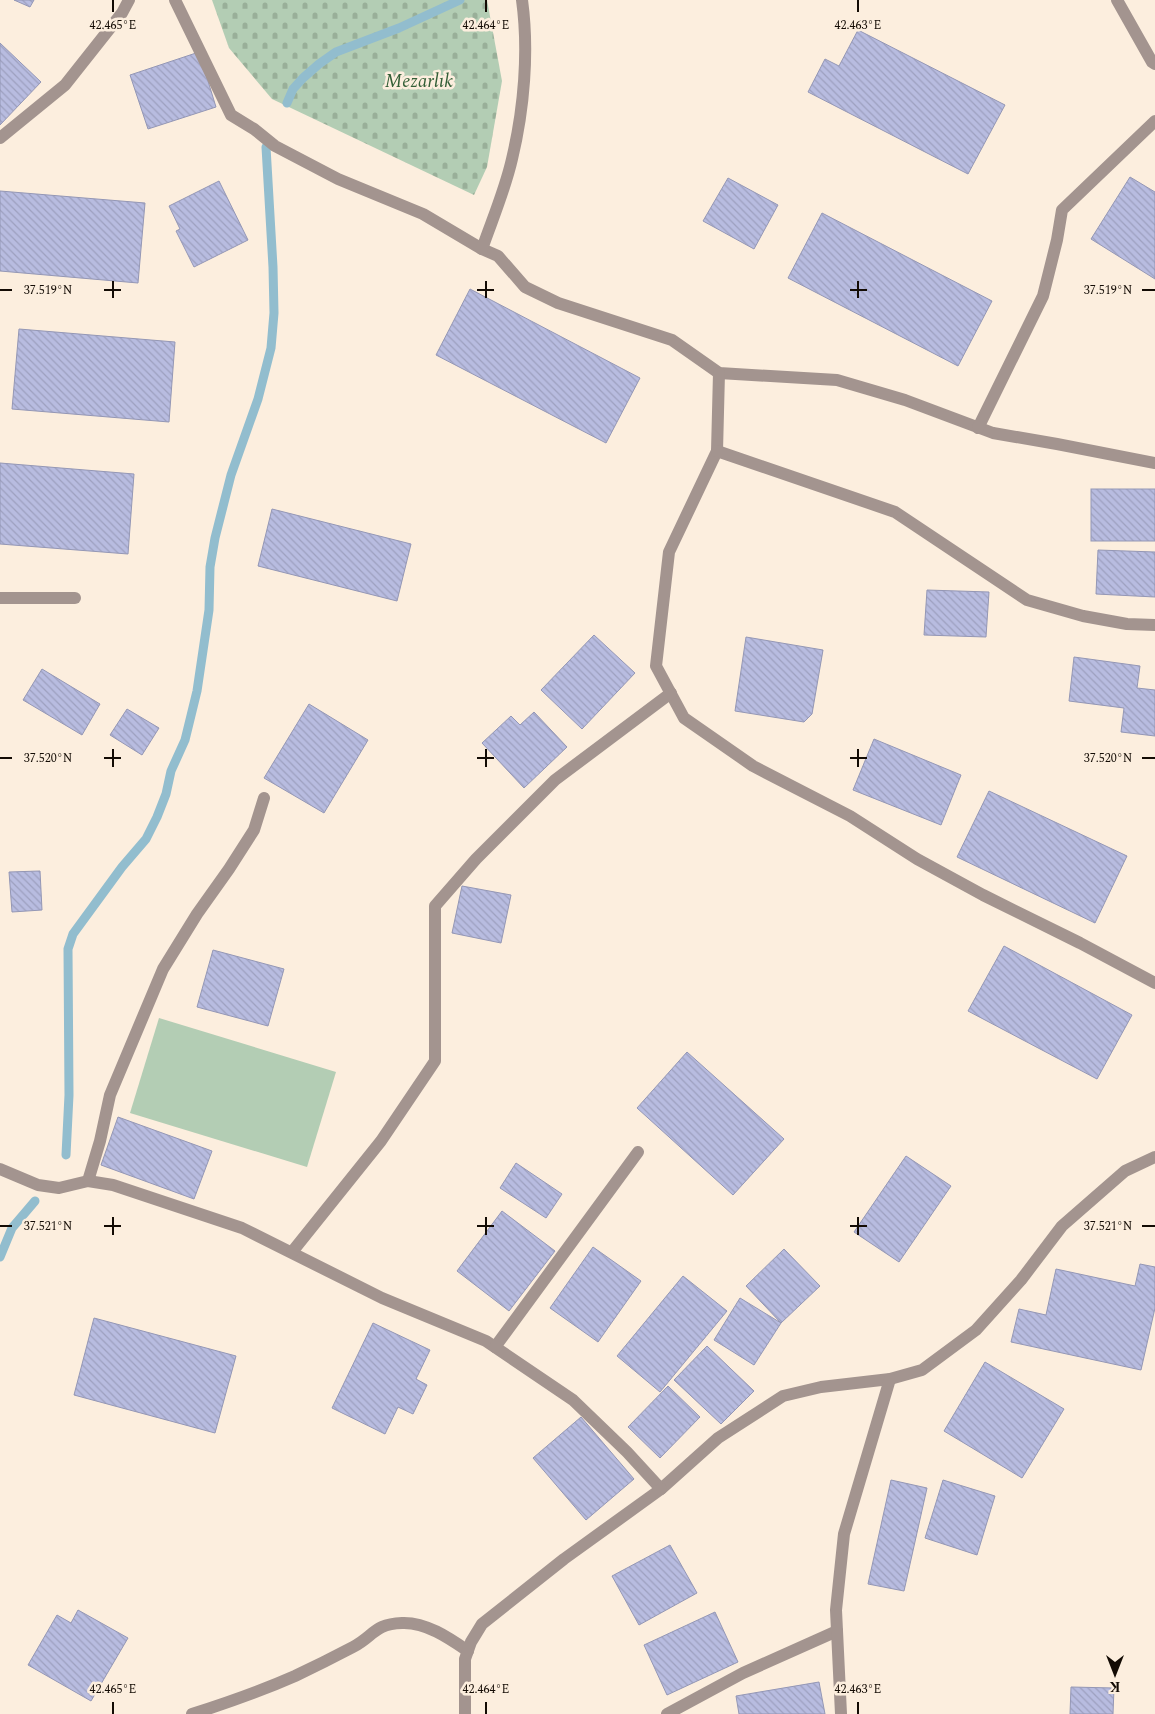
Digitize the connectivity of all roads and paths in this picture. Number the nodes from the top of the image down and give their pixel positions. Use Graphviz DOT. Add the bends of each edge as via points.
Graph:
graph roads {
  1 [pos="130,0"];
  2 [pos="175,0"];
  3 [pos="522,0"];
  4 [pos="1117,0"];
  5 [pos="1155,64"];
  6 [pos="1155,122"];
  7 [pos="0,138"];
  8 [pos="482,249"];
  9 [pos="719,373"];
  10 [pos="978,428"];
  11 [pos="717,451"];
  12 [pos="1155,464"];
  13 [pos="0,598"];
  14 [pos="75,598"];
  15 [pos="1155,625"];
  16 [pos="670,693"];
  17 [pos="264,798"];
  18 [pos="1155,984"];
  19 [pos="638,1152"];
  20 [pos="1155,1157"];
  21 [pos="0,1169"];
  22 [pos="88,1181"];
  23 [pos="292,1252"];
  24 [pos="494,1347"];
  25 [pos="890,1379"];
  26 [pos="661,1488"];
  27 [pos="837,1631"];
  28 [pos="468,1650"];
  29 [pos="192,1714"];
  30 [pos="465,1714"];
  31 [pos="667,1714"];
  32 [pos="841,1714"];
  1 -- 7 [label="street" via="65,86"];
  2 -- 8 [label="street" via="231,114 275,146 338,179 423,214"];
  3 -- 8 [label="street" via="524,70 520,116 512,160"];
  4 -- 5 [label="street"];
  6 -- 10 [label="street" via="1062,210 1043,296"];
  8 -- 9 [label="street" via="498,256 525,287 558,303 672,340"];
  9 -- 10 [label="street" via="837,380 905,400"];
  9 -- 11 [label="street"];
  10 -- 12 [label="street"];
  11 -- 15 [label="street" via="895,512 1027,600 1083,616"];
  11 -- 16 [label="street" via="669,552 656,666"];
  13 -- 14 [label="street"];
  16 -- 18 [label="street" via="684,718 753,766 850,816 917,859 983,895"];
  16 -- 23 [label="street" via="555,780 476,859 435,906 435,1061 381,1141"];
  17 -- 22 [label="street" via="254,830 163,969 110,1095"];
  19 -- 24 [label="street"];
  20 -- 25 [label="street" via="1125,1171 1062,1226 1021,1280 976,1330 922,1370"];
  21 -- 22 [label="street" via="38,1185 59,1188"];
  22 -- 23 [label="street" via="114,1185 242,1228"];
  23 -- 24 [label="street" via="382,1298"];
  24 -- 26 [label="street" via="573,1400"];
  25 -- 26 [label="street" via="821,1387 783,1396 718,1438"];
  25 -- 27 [label="street" via="844,1534 836,1610"];
  26 -- 28 [label="street" via="482,1624"];
  27 -- 31 [label="street" via="742,1673"];
  27 -- 32 [label="street"];
  28 -- 29 [label="street" via="423,1626 404,1623 382,1626 355,1646 294,1676 237,1700"];
  28 -- 30 [label="street" via="465,1659"];
}
